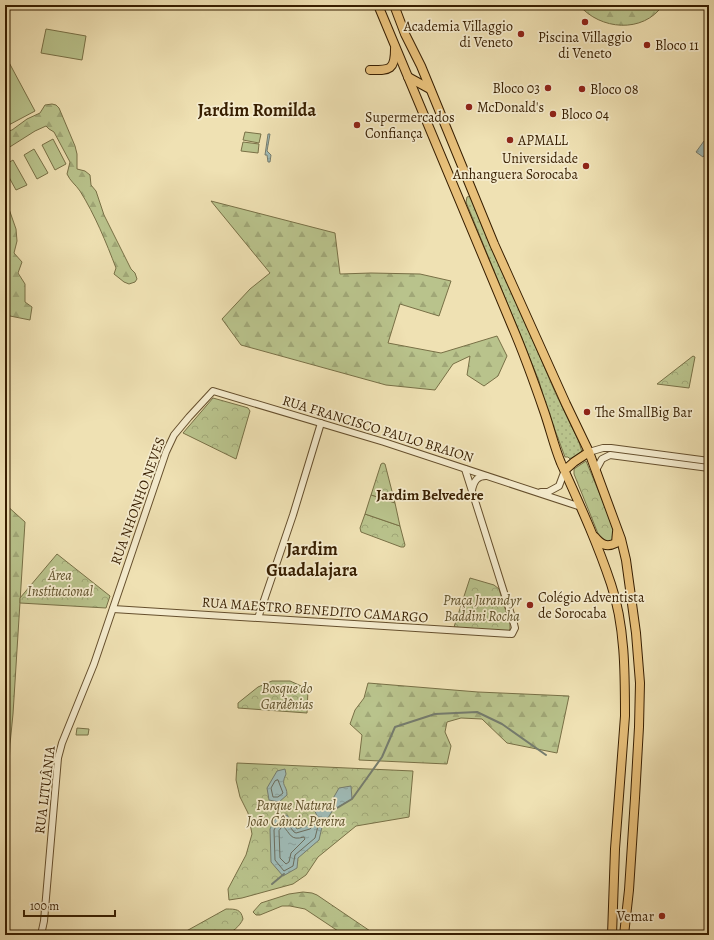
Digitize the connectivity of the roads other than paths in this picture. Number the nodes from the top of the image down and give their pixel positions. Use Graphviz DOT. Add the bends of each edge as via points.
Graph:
graph roads {
  1 [pos="378,5"];
  2 [pos="394,5"];
  3 [pos="395,46"];
  4 [pos="370,70"];
  5 [pos="408,76"];
  6 [pos="430,89"];
  7 [pos="471,188"];
  8 [pos="459,196"];
  9 [pos="213,391"];
  10 [pos="321,423"];
  11 [pos="589,452"];
  12 [pos="709,461"];
  13 [pos="465,468"];
  14 [pos="709,468"];
  15 [pos="565,470"];
  16 [pos="596,470"];
  17 [pos="489,476"];
  18 [pos="472,490"];
  19 [pos="535,491"];
  20 [pos="581,507"];
  21 [pos="618,527"];
  22 [pos="593,535"];
  23 [pos="113,609"];
  24 [pos="258,618"];
  25 [pos="628,890"];
  26 [pos="41,935"];
  27 [pos="613,935"];
  28 [pos="624,935"];
  1 -- 3 [label="main road"];
  2 -- 6 [label="main road"];
  3 -- 4 [label="main road" via="395,60 389,68"];
  3 -- 5 [label="main road"];
  5 -- 6 [label="main road"];
  5 -- 8 [label="main road"];
  6 -- 7 [label="main road"];
  7 -- 8 [label="main road"];
  7 -- 11 [label="main road"];
  8 -- 15 [label="main road" via="529,367"];
  9 -- 10 [label="street, RUA FRANCISCO PAULO BRAION"];
  9 -- 23 [label="street, RUA NHONHO NEVES" via="174,435 166,452"];
  10 -- 13 [label="street, RUA FRANCISCO PAULO BRAION"];
  10 -- 24 [label="street"];
  11 -- 12 [label="street" via="611,448"];
  11 -- 15 [label="main road"];
  11 -- 16 [label="main road"];
  13 -- 17 [label="street, RUA FRANCISCO PAULO BRAION"];
  13 -- 18 [label="street"];
  14 -- 16 [label="street" via="610,455 602,459"];
  15 -- 19 [label="street, RUA FRANCISCO PAULO BRAION" via="561,483 556,488 548,492"];
  15 -- 20 [label="main road"];
  16 -- 21 [label="main road"];
  17 -- 18 [label="street" via="479,476"];
  17 -- 19 [label="street, RUA FRANCISCO PAULO BRAION"];
  18 -- 24 [label="street, RUA MAESTRO BENEDITO CAMARGO" via="514,624 512,634"];
  19 -- 20 [label="street, RUA FRANCISCO PAULO BRAION"];
  20 -- 22 [label="main road"];
  21 -- 22 [label="main road" via="616,543 611,546 600,543"];
  21 -- 25 [label="main road" via="626,560 640,683"];
  22 -- 27 [label="main road" via="617,608 624,670 625,716 615,849"];
  23 -- 24 [label="street, RUA MAESTRO BENEDITO CAMARGO"];
  23 -- 26 [label="street, RUA LITUÂNIA" via="59,753"];
  25 -- 27 [label="main road" via="618,899"];
  25 -- 28 [label="main road"];
}
